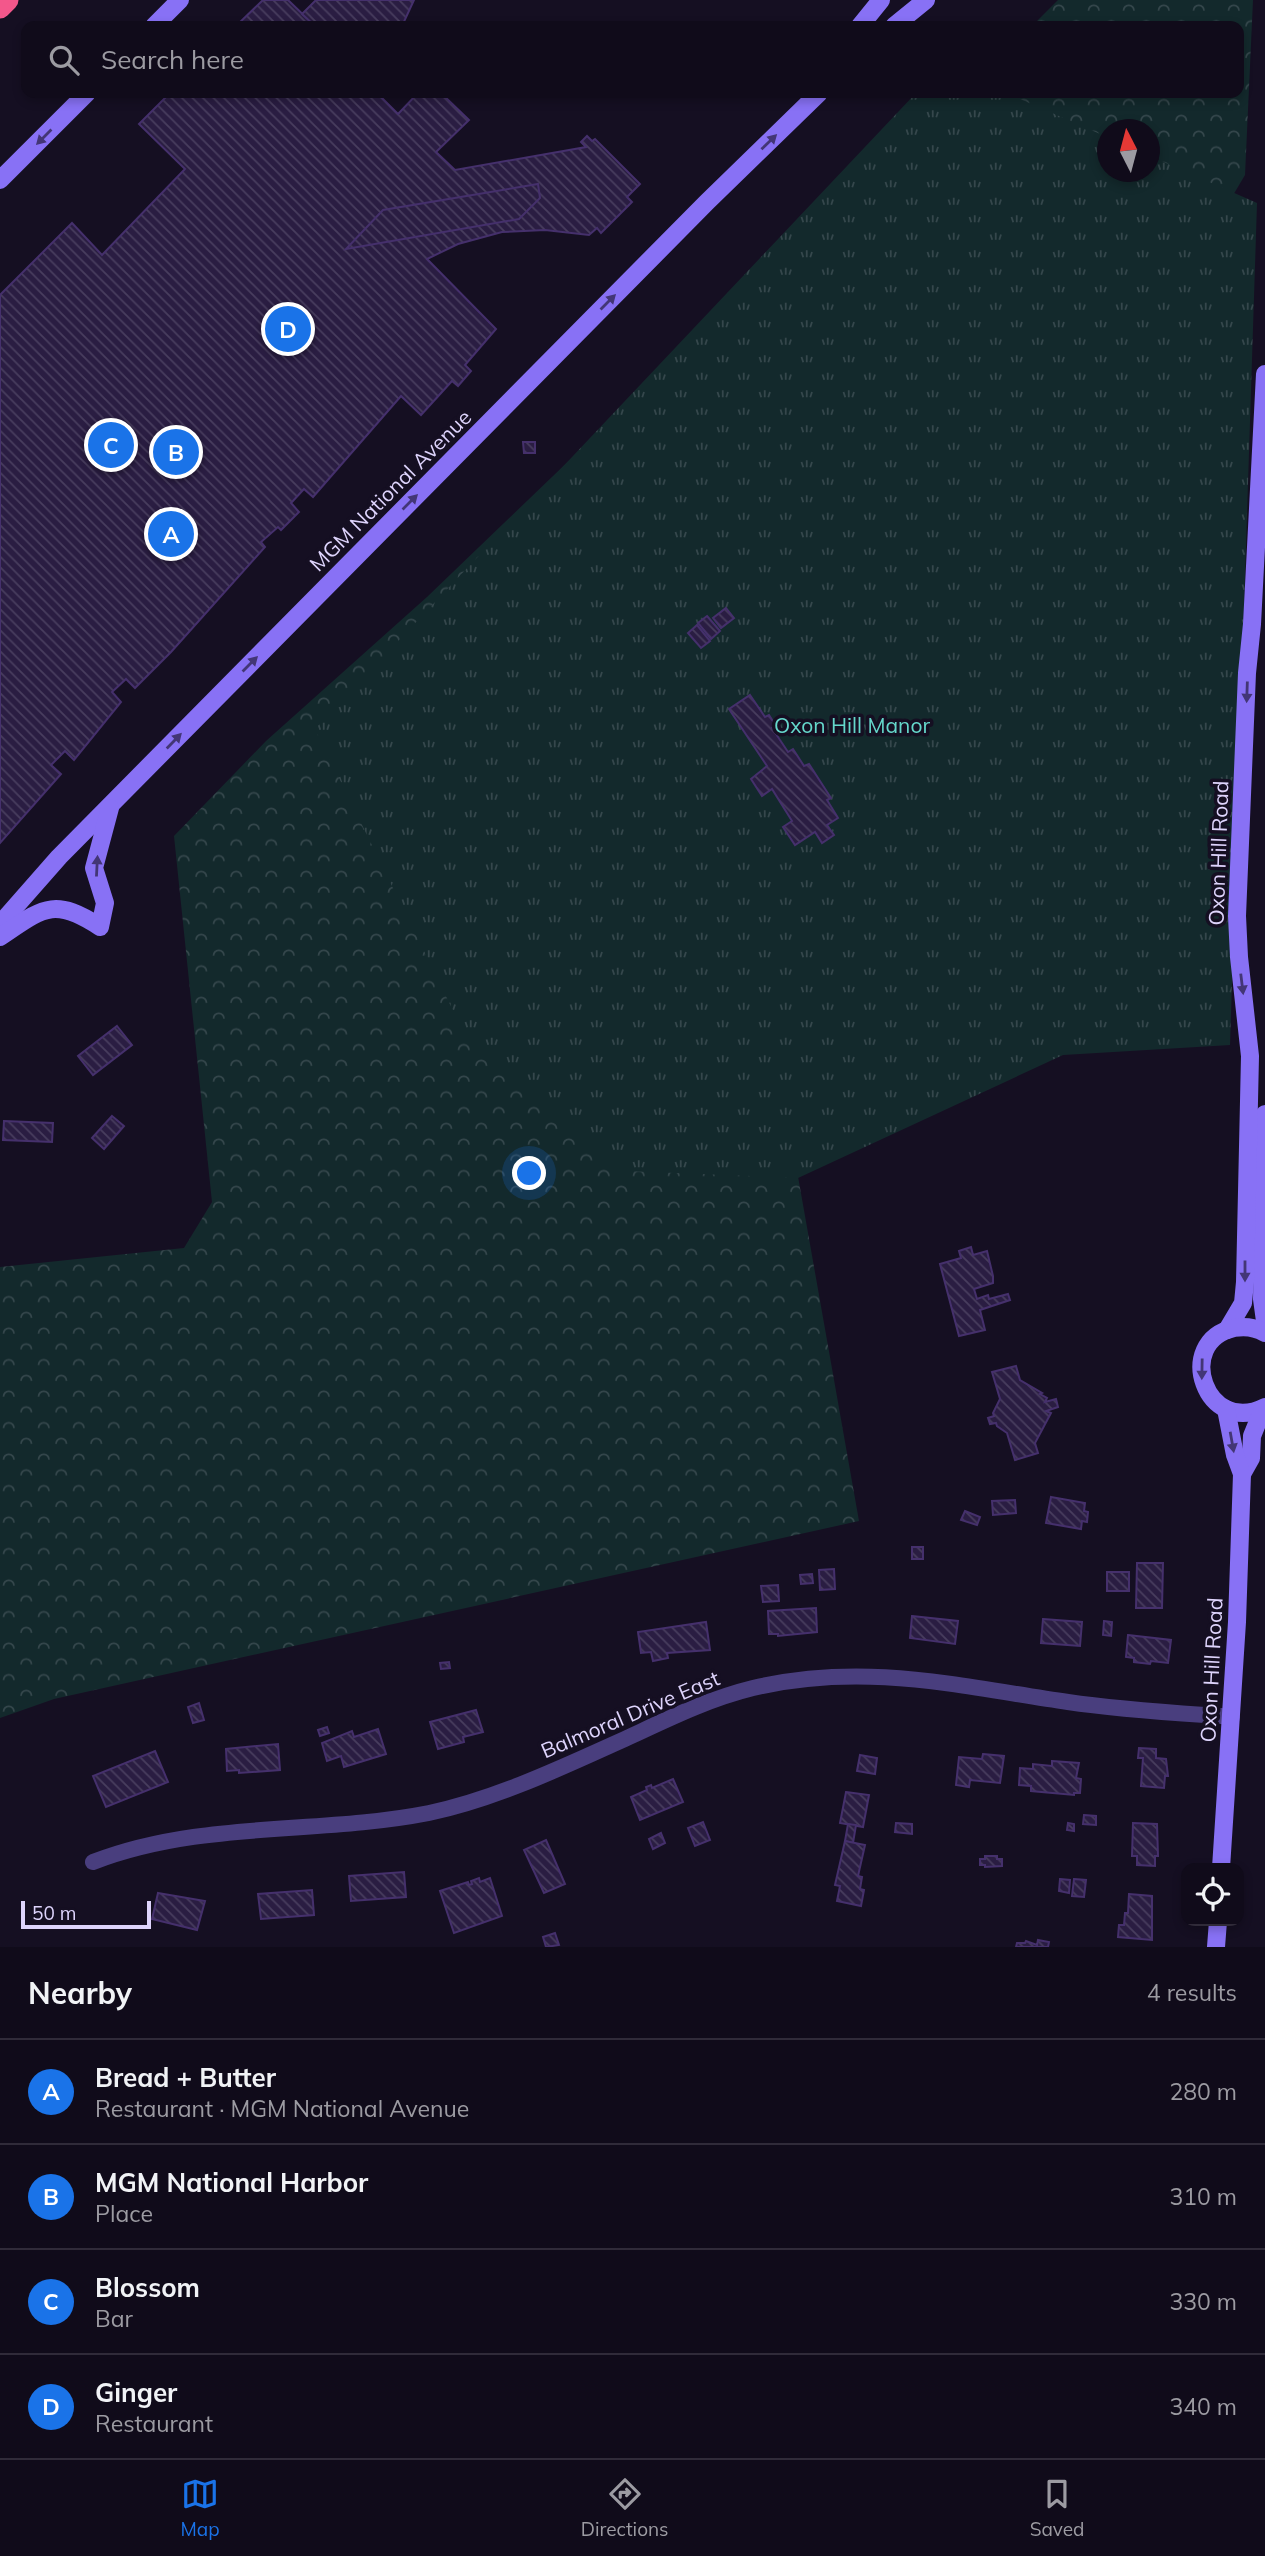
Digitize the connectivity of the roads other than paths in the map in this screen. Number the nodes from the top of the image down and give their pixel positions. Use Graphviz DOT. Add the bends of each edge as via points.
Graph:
graph roads {
  1 [pos="8,0"];
  2 [pos="180,0"];
  3 [pos="881,0"];
  4 [pos="926,0"];
  5 [pos="0,8"];
  6 [pos="159,21"];
  7 [pos="864,21"];
  8 [pos="900,21"];
  9 [pos="83,98"];
  10 [pos="813,98"];
  11 [pos="0,180"];
  12 [pos="1265,374"];
  13 [pos="111,805"];
  14 [pos="0,924"];
  15 [pos="0,937"];
  16 [pos="1265,1114"];
  17 [pos="1265,1321"];
  18 [pos="1227,1330"];
  19 [pos="1265,1333"];
  20 [pos="1264,1408"];
  21 [pos="1226,1409"];
  22 [pos="1242,1474"];
  23 [pos="1232,1717"];
  24 [pos="93,1862"];
  25 [pos="1222,1863"];
  26 [pos="1218,1926"];
  27 [pos="1216,1947"];
  1 -- 5 [label="highway"];
  2 -- 6 [label="main road"];
  3 -- 7 [label="main road"];
  4 -- 8 [label="main road"];
  9 -- 11 [label="main road, one-way"];
  13 -- 10 [label="main road, MGM National Avenue, one-way"];
  12 -- 18 [label="main road, Oxon Hill Road, one-way" via="1237,916 1250,1056 1245,1282 1242,1303"];
  13 -- 14 [label="main road, MGM National Avenue"];
  15 -- 13 [label="main road, one-way" via="52,908 85,917 100,927 105,904 94,868"];
  16 -- 17 [label="main road"];
  18 -- 19 [label="main road" via="1242,1326"];
  18 -- 21 [label="main road, Oxon Hill Road, one-way" via="1210,1342 1201,1370 1210,1397"];
  20 -- 21 [label="main road" via="1246,1413"];
  20 -- 22 [label="main road, Oxon Hill Road"];
  21 -- 22 [label="main road, Oxon Hill Road, one-way"];
  22 -- 23 [label="main road, Oxon Hill Road"];
  23 -- 24 [label="street, Balmoral Drive East" via="1070,1702 903,1678 818,1676 694,1707 492,1796 453,1807 365,1822 187,1837"];
  23 -- 25 [label="main road, Oxon Hill Road"];
  26 -- 27 [label="main road"];
}
